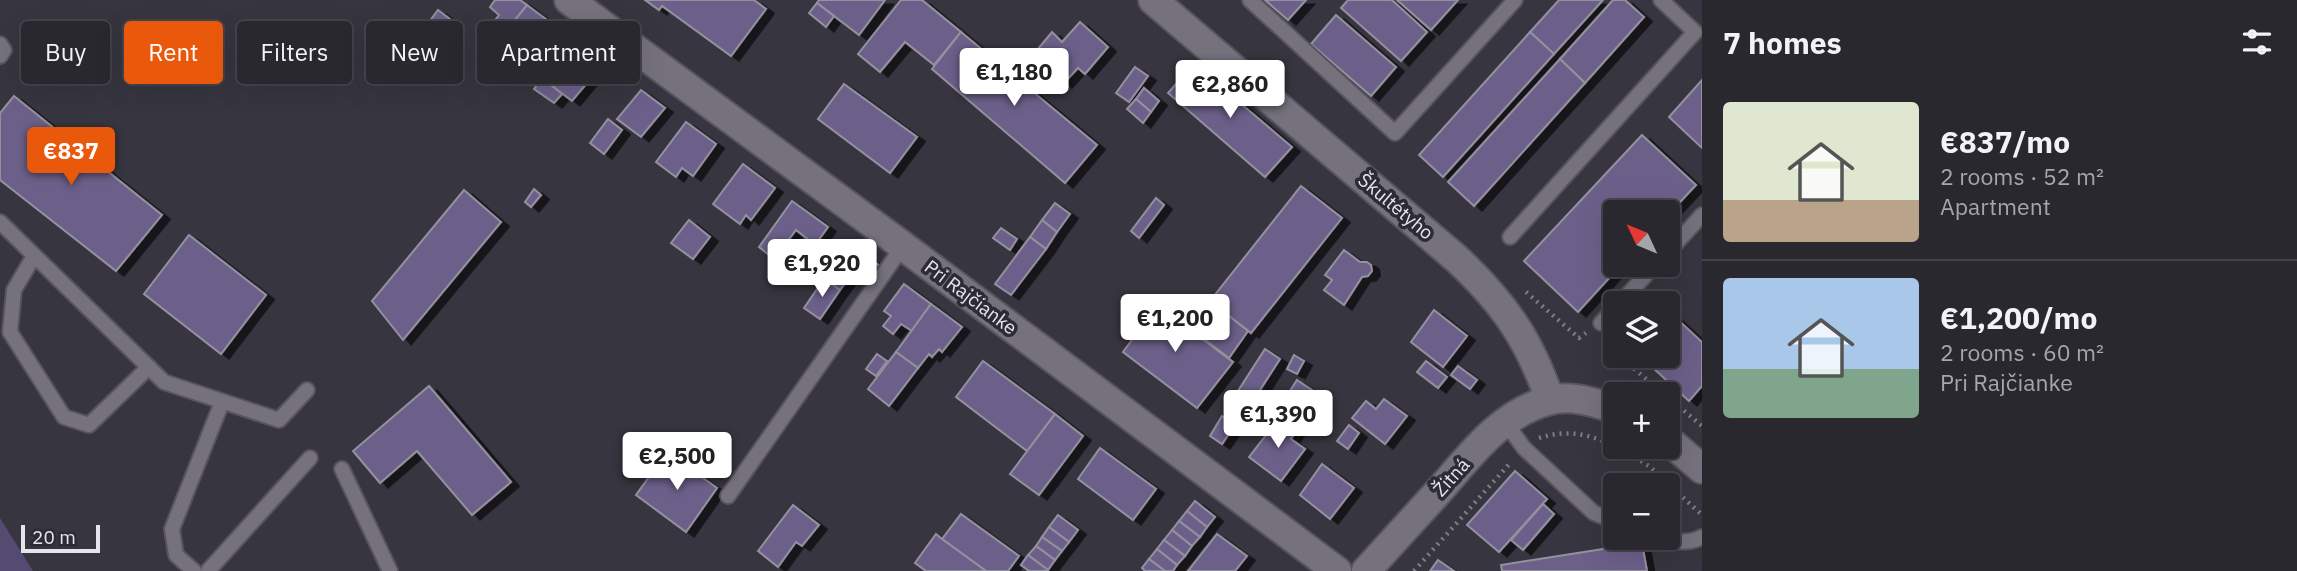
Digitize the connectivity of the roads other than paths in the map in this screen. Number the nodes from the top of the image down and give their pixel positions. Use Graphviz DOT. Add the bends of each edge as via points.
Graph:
graph roads {
  1 [pos="569,0"];
  2 [pos="1153,0"];
  3 [pos="1250,0"];
  4 [pos="1515,0"];
  5 [pos="1662,0"];
  6 [pos="0,44"];
  7 [pos="0,56"];
  8 [pos="1702,215"];
  9 [pos="0,222"];
  10 [pos="1510,237"];
  11 [pos="1680,239"];
  12 [pos="903,246"];
  13 [pos="34,256"];
  14 [pos="1644,277"];
  15 [pos="1631,291"];
  16 [pos="149,368"];
  17 [pos="307,390"];
  18 [pos="1550,400"];
  19 [pos="222,402"];
  20 [pos="1603,404"];
  21 [pos="1505,422"];
  22 [pos="1680,450"];
  23 [pos="310,458"];
  24 [pos="342,468"];
  25 [pos="1702,469"];
  26 [pos="728,496"];
  27 [pos="1603,516"];
  28 [pos="1702,537"];
  29 [pos="1680,541"];
  30 [pos="194,571"];
  31 [pos="208,571"];
  32 [pos="390,571"];
  33 [pos="1337,571"];
  34 [pos="1366,571"];
  1 -- 12 [label="street, Pri Rajčianke"];
  2 -- 18 [label="street, Škultétyho" via="1485,285 1518,328"];
  3 -- 4 [label="lane" via="1395,132"];
  5 -- 10 [label="lane" via="1695,32"];
  6 -- 7 [label="lane" via="5,50"];
  8 -- 11 [label="lane"];
  9 -- 13 [label="lane"];
  12 -- 26 [label="lane"];
  12 -- 33 [label="street, Pri Rajčianke"];
  13 -- 16 [label="lane"];
  13 -- 16 [label="lane" via="13,290 10,332 64,417 89,425"];
  14 -- 15 [label="lane"];
  16 -- 19 [label="lane" via="164,382"];
  17 -- 19 [label="lane" via="279,420"];
  18 -- 20 [label="street"];
  18 -- 21 [label="street, Žitná"];
  19 -- 30 [label="lane" via="172,529 176,555"];
  21 -- 27 [label="lane" via="1524,448"];
  21 -- 34 [label="street, Žitná"];
  22 -- 25 [label="street"];
  23 -- 31 [label="lane"];
  24 -- 32 [label="lane"];
  28 -- 29 [label="lane"];
}
